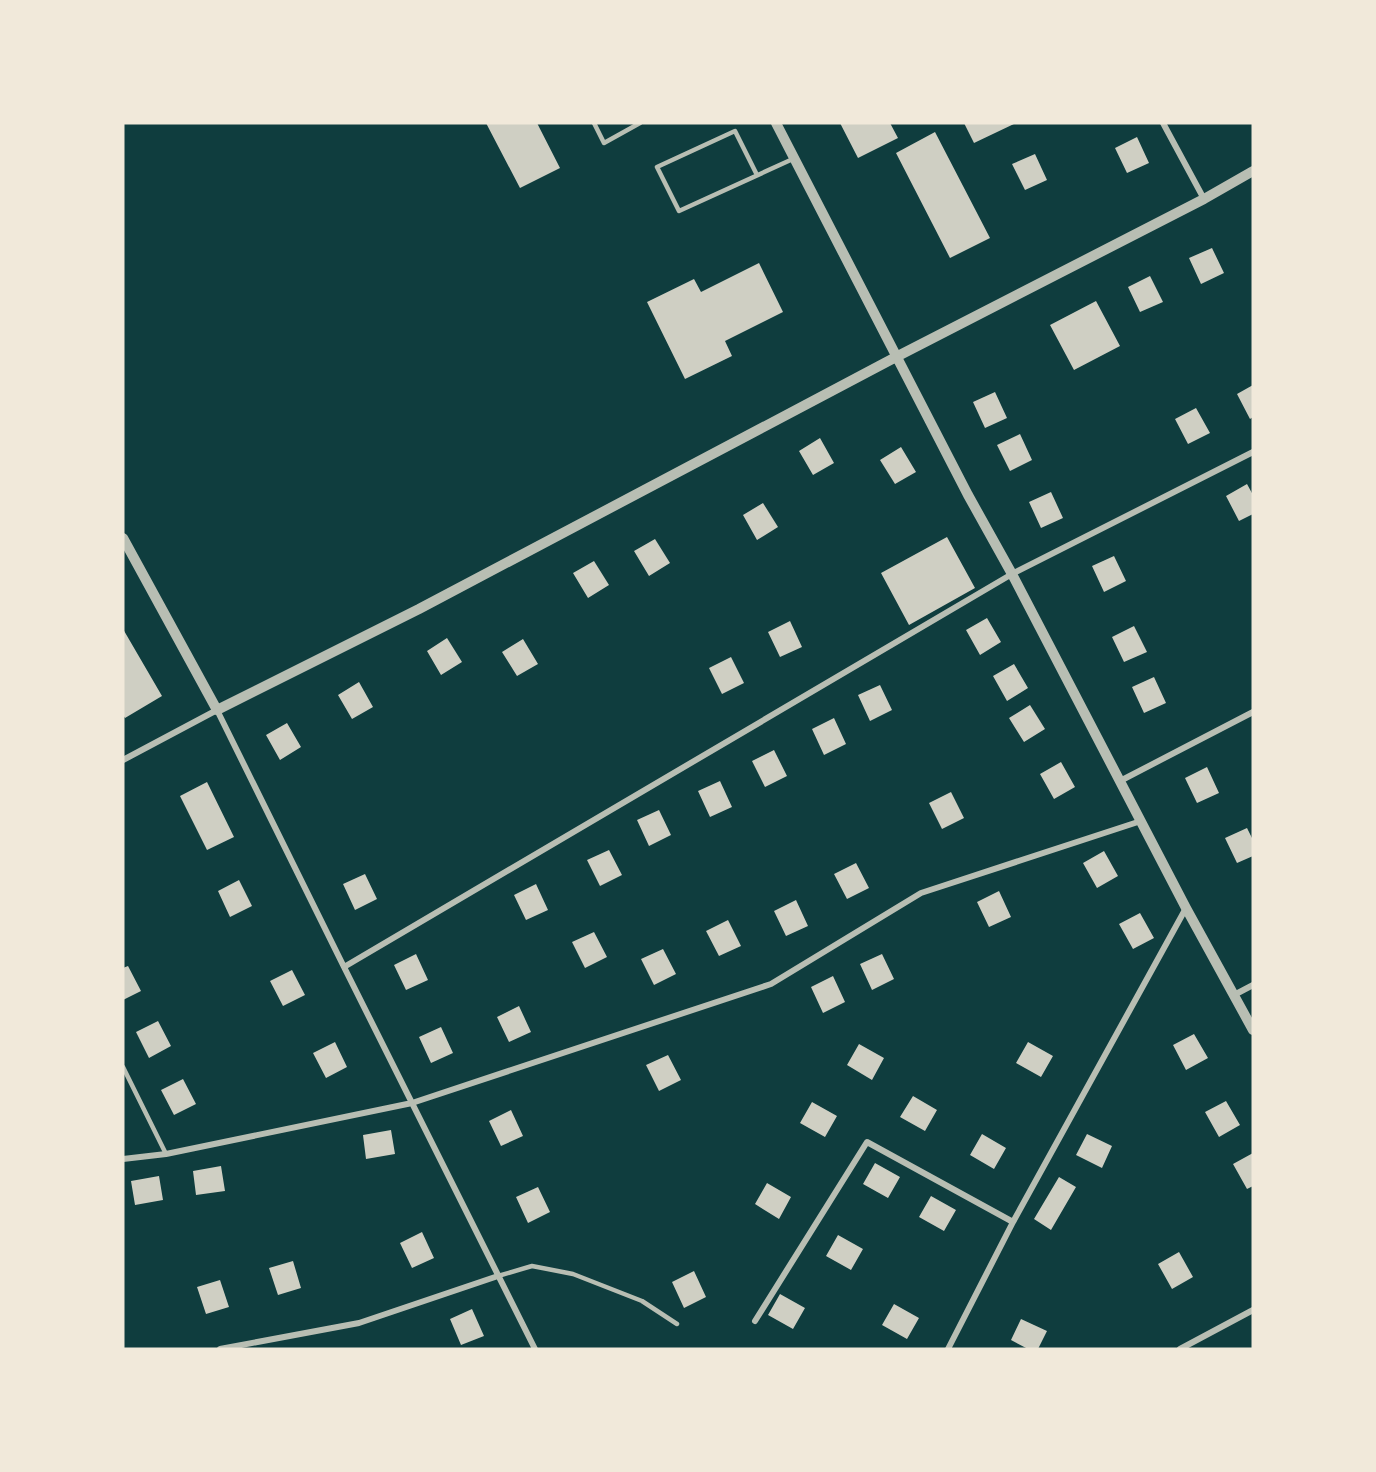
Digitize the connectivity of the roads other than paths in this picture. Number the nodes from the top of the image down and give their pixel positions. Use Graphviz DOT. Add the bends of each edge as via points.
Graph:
graph roads {
  1 [pos="594,123"];
  2 [pos="640,123"];
  3 [pos="776,123"];
  4 [pos="1163,123"];
  5 [pos="795,158"];
  6 [pos="1253,171"];
  7 [pos="757,175"];
  8 [pos="1204,199"];
  9 [pos="896,357"];
  10 [pos="1253,452"];
  11 [pos="123,538"];
  12 [pos="1012,574"];
  13 [pos="218,710"];
  14 [pos="1253,712"];
  15 [pos="123,760"];
  16 [pos="1120,782"];
  17 [pos="1141,821"];
  18 [pos="1186,908"];
  19 [pos="344,967"];
  20 [pos="1253,985"];
  21 [pos="1234,995"];
  22 [pos="1253,1030"];
  23 [pos="123,1067"];
  24 [pos="412,1103"];
  25 [pos="166,1154"];
  26 [pos="123,1159"];
  27 [pos="1013,1222"];
  28 [pos="498,1276"];
  29 [pos="1253,1310"];
  30 [pos="755,1321"];
  31 [pos="677,1324"];
  32 [pos="220,1349"];
  33 [pos="535,1349"];
  34 [pos="948,1349"];
  35 [pos="1180,1349"];
  1 -- 2 [label="lane" via="604,143"];
  3 -- 5 [label="street"];
  4 -- 8 [label="street"];
  5 -- 7 [label="lane"];
  5 -- 9 [label="street"];
  6 -- 8 [label="street"];
  7 -- 7 [label="lane" via="679,212 657,167 735,131"];
  8 -- 9 [label="street"];
  9 -- 12 [label="street"];
  9 -- 13 [label="street" via="419,609"];
  10 -- 12 [label="street"];
  11 -- 13 [label="street"];
  12 -- 16 [label="street"];
  12 -- 19 [label="street"];
  13 -- 15 [label="street"];
  13 -- 19 [label="street"];
  14 -- 16 [label="street"];
  16 -- 17 [label="street"];
  17 -- 18 [label="street"];
  17 -- 24 [label="street" via="921,893 771,984"];
  18 -- 21 [label="street"];
  18 -- 27 [label="street"];
  19 -- 24 [label="street"];
  20 -- 21 [label="street"];
  21 -- 22 [label="street"];
  23 -- 25 [label="lane"];
  24 -- 25 [label="street"];
  24 -- 28 [label="street"];
  25 -- 26 [label="street"];
  27 -- 30 [label="street" via="867,1142"];
  27 -- 34 [label="street"];
  28 -- 31 [label="lane" via="532,1266 573,1274 642,1301"];
  28 -- 32 [label="street" via="359,1323"];
  28 -- 33 [label="street"];
  29 -- 35 [label="street"];
}
